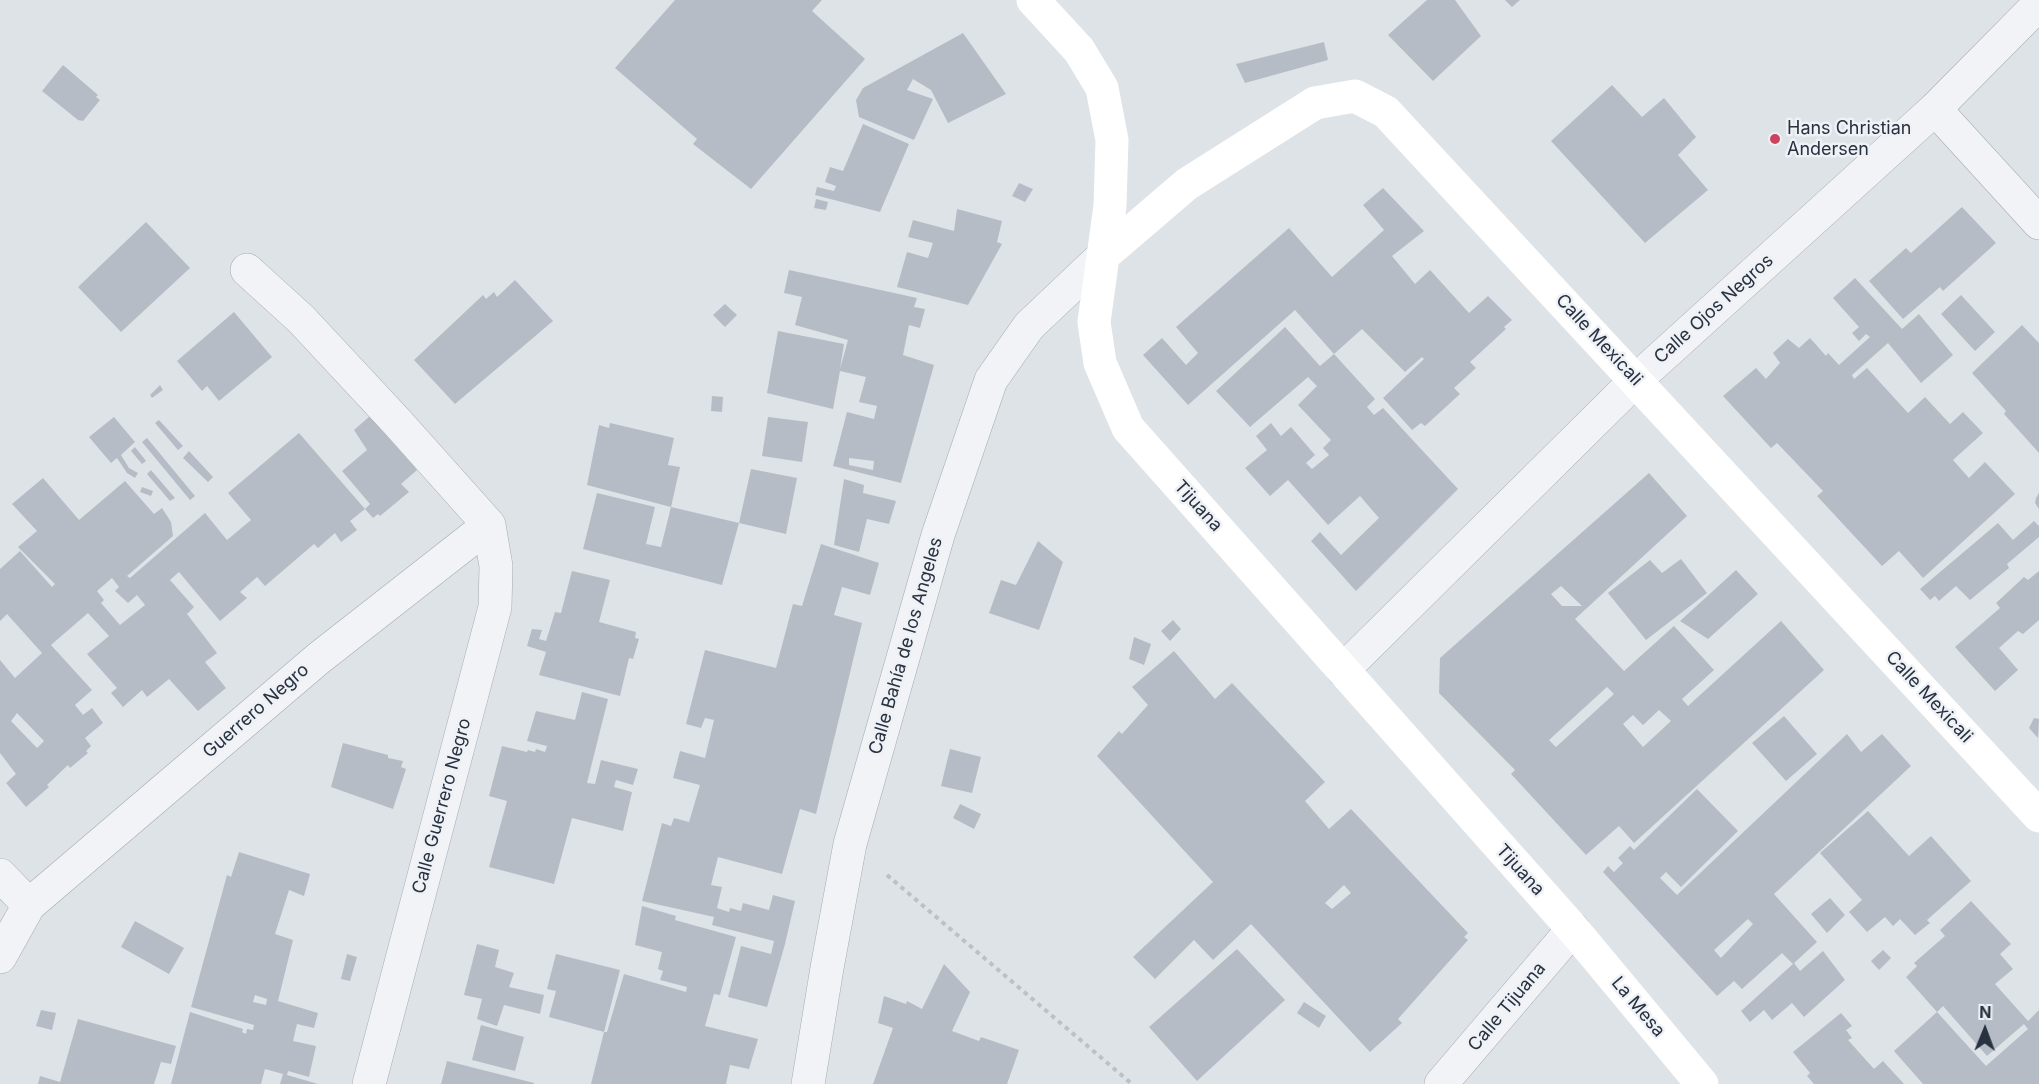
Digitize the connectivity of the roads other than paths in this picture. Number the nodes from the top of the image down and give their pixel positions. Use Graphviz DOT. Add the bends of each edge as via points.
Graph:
graph roads {
  1 [pos="1033,0"];
  2 [pos="2039,4"];
  3 [pos="1935,110"];
  4 [pos="2039,223"];
  5 [pos="1104,255"];
  6 [pos="247,270"];
  7 [pos="1636,380"];
  8 [pos="489,525"];
  9 [pos="1343,670"];
  10 [pos="2039,816"];
  11 [pos="0,874"];
  12 [pos="29,905"];
  13 [pos="1573,929"];
  14 [pos="0,957"];
  15 [pos="369,1084"];
  16 [pos="808,1084"];
  17 [pos="1441,1084"];
  18 [pos="1702,1084"];
  1 -- 5 [label="main road, Tijuana" via="1079,50 1102,88 1112,140"];
  2 -- 3 [label="street, Calle Ojos Negros"];
  3 -- 4 [label="street"];
  3 -- 7 [label="street, Calle Ojos Negros"];
  5 -- 7 [label="main road, Calle Mexicali" via="1187,184 1315,103 1355,96 1386,112"];
  5 -- 9 [label="main road, Tijuana" via="1094,322 1100,363 1128,428"];
  5 -- 16 [label="street, Calle Bahía de los Angeles" via="1029,326 991,380 938,535 850,844"];
  6 -- 8 [label="street" via="309,328"];
  7 -- 9 [label="street, Calle Ojos Negros"];
  7 -- 10 [label="main road, Calle Mexicali"];
  8 -- 12 [label="street, Guerrero Negro" via="319,658"];
  8 -- 15 [label="street, Calle Guerrero Negro" via="496,566 495,607"];
  9 -- 13 [label="main road, Tijuana"];
  11 -- 12 [label="street"];
  12 -- 14 [label="street"];
  13 -- 17 [label="street, Calle Tijuana"];
  13 -- 18 [label="main road, La Mesa"];
}
